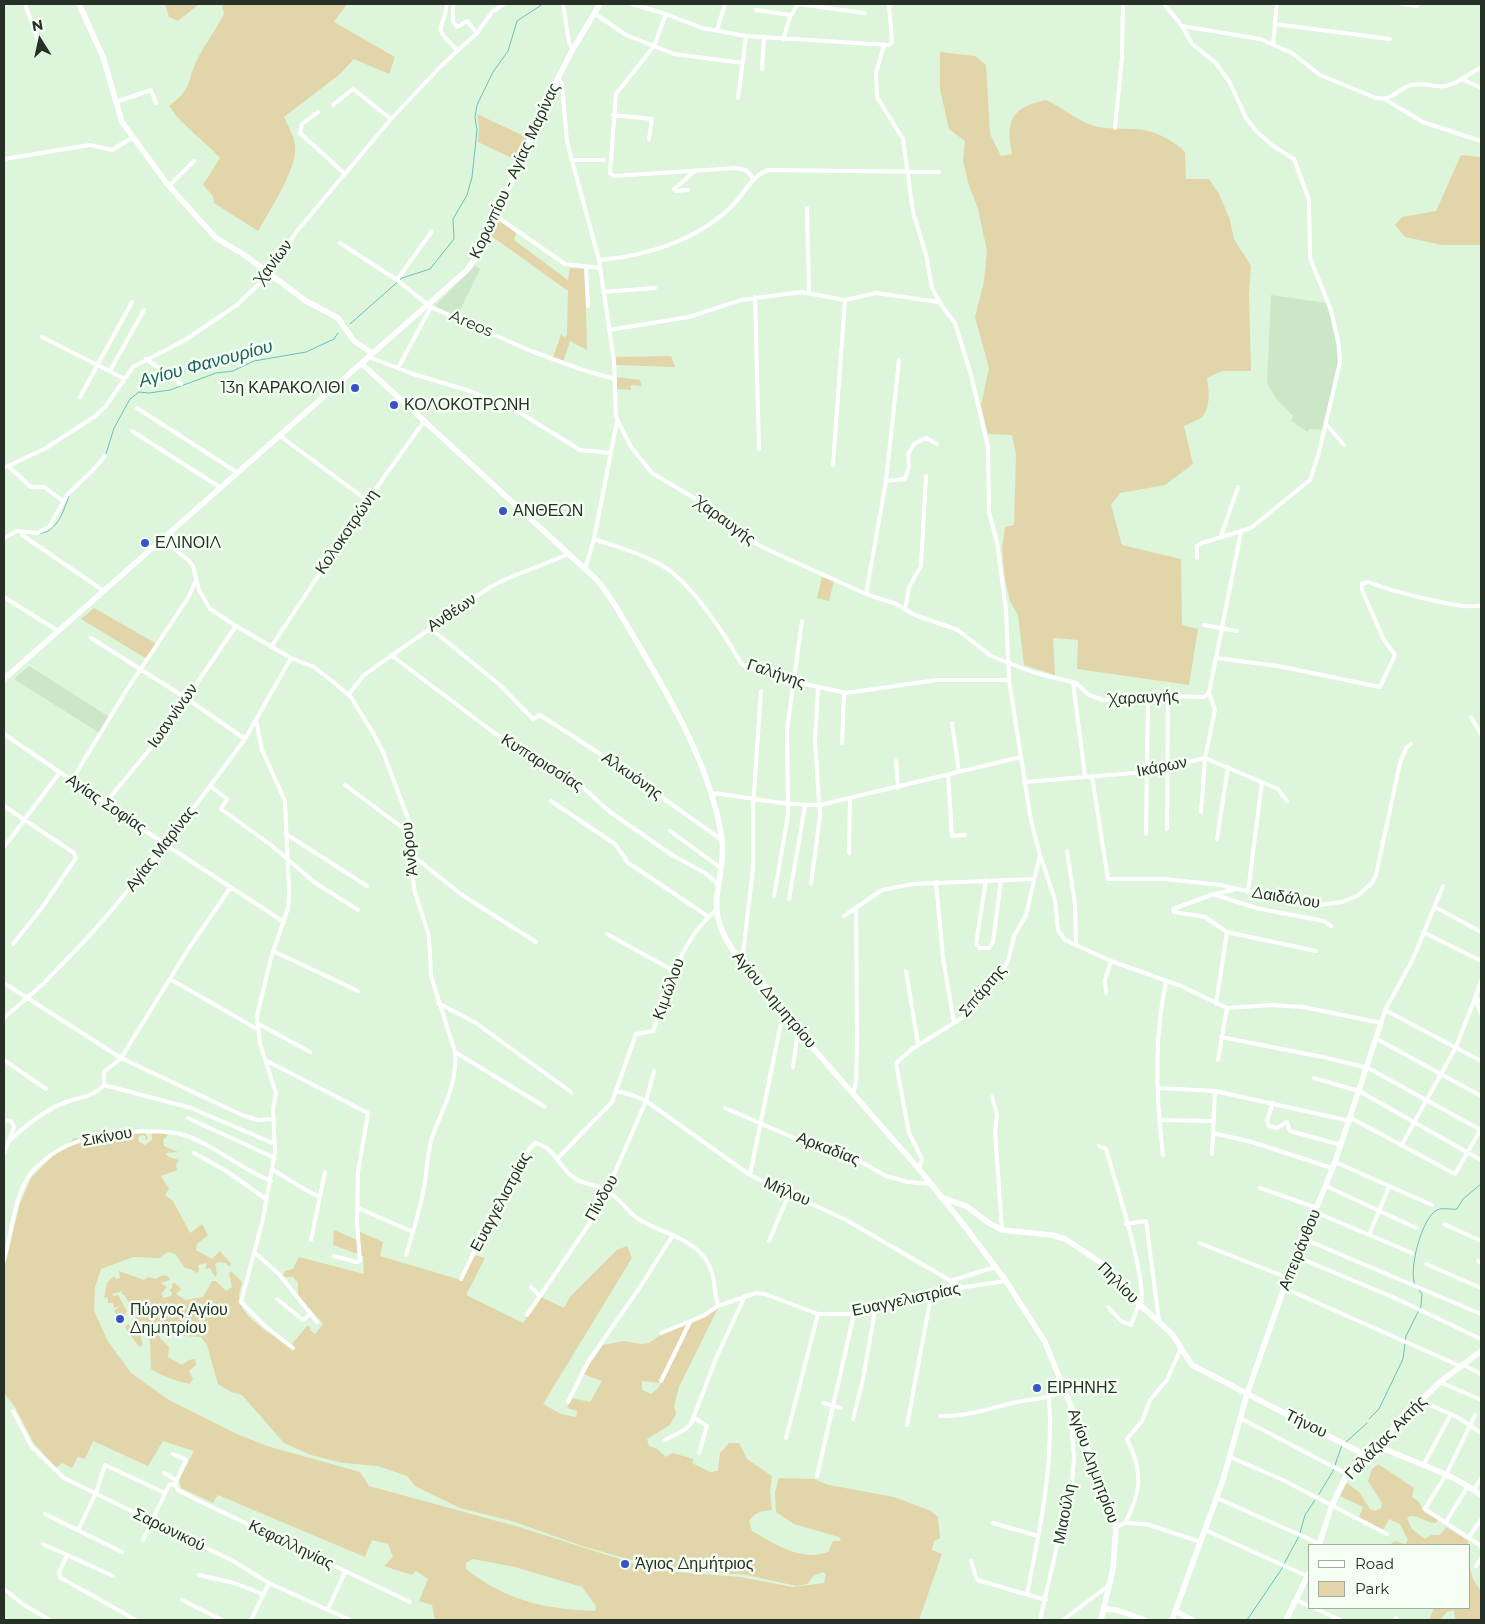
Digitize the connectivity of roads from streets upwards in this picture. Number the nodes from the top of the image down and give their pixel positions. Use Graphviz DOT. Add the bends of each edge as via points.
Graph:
graph roads {
  1 [pos="26,4"];
  2 [pos="78,4"];
  3 [pos="447,4"];
  4 [pos="453,4"];
  5 [pos="504,4"];
  6 [pos="562,4"];
  7 [pos="600,4"];
  8 [pos="632,4"];
  9 [pos="725,4"];
  10 [pos="798,4"];
  11 [pos="888,4"];
  12 [pos="1123,4"];
  13 [pos="1164,4"];
  14 [pos="1277,4"];
  15 [pos="1402,4"];
  16 [pos="1417,6"];
  17 [pos="756,10"];
  18 [pos="594,13"];
  19 [pos="865,13"];
  20 [pos="666,14"];
  21 [pos="791,15"];
  22 [pos="1275,24"];
  23 [pos="1182,26"];
  24 [pos="717,30"];
  25 [pos="477,33"];
  26 [pos="746,36"];
  27 [pos="764,38"];
  28 [pos="1390,38"];
  29 [pos="783,40"];
  30 [pos="1273,44"];
  31 [pos="884,45"];
  32 [pos="654,46"];
  33 [pos="41,48"];
  34 [pos="573,49"];
  35 [pos="457,50"];
  36 [pos="743,63"];
  37 [pos="1481,67"];
  38 [pos="762,69"];
  39 [pos="558,78"];
  40 [pos="1462,79"];
  41 [pos="1481,88"];
  42 [pos="738,98"];
  43 [pos="1386,100"];
  44 [pos="116,102"];
  45 [pos="156,103"];
  46 [pos="333,105"];
  47 [pos="318,112"];
  48 [pos="613,115"];
  49 [pos="391,119"];
  50 [pos="1115,128"];
  51 [pos="132,138"];
  52 [pos="649,139"];
  53 [pos="1481,141"];
  54 [pos="4,159"];
  55 [pos="571,160"];
  56 [pos="603,160"];
  57 [pos="194,161"];
  58 [pos="696,170"];
  59 [pos="908,172"];
  60 [pos="939,172"];
  61 [pos="344,173"];
  62 [pos="754,179"];
  63 [pos="169,186"];
  64 [pos="688,190"];
  65 [pos="807,208"];
  66 [pos="496,216"];
  67 [pos="432,231"];
  68 [pos="340,242"];
  69 [pos="599,260"];
  70 [pos="586,268"];
  71 [pos="600,268"];
  72 [pos="268,275"];
  73 [pos="399,281"];
  74 [pos="655,288"];
  75 [pos="603,292"];
  76 [pos="809,292"];
  77 [pos="755,297"];
  78 [pos="845,300"];
  79 [pos="132,302"];
  80 [pos="939,302"];
  81 [pos="430,306"];
  82 [pos="588,306"];
  83 [pos="144,310"];
  84 [pos="609,330"];
  85 [pos="42,337"];
  86 [pos="371,355"];
  87 [pos="146,359"];
  88 [pos="899,360"];
  89 [pos="362,364"];
  90 [pos="99,366"];
  91 [pos="398,368"];
  92 [pos="110,371"];
  93 [pos="123,378"];
  94 [pos="615,379"];
  95 [pos="181,384"];
  96 [pos="80,397"];
  97 [pos="137,408"];
  98 [pos="425,420"];
  99 [pos="617,420"];
  100 [pos="1326,424"];
  101 [pos="132,430"];
  102 [pos="280,436"];
  103 [pos="937,444"];
  104 [pos="1344,445"];
  105 [pos="758,449"];
  106 [pos="611,453"];
  107 [pos="105,456"];
  108 [pos="834,464"];
  109 [pos="6,467"];
  110 [pos="238,473"];
  111 [pos="926,476"];
  112 [pos="886,481"];
  113 [pos="1238,487"];
  114 [pos="221,488"];
  115 [pos="368,501"];
  116 [pos="63,502"];
  117 [pos="1241,532"];
  118 [pos="22,535"];
  119 [pos="5,536"];
  120 [pos="1221,536"];
  121 [pos="594,539"];
  122 [pos="162,540"];
  123 [pos="569,554"];
  124 [pos="1197,558"];
  125 [pos="585,569"];
  126 [pos="196,579"];
  127 [pos="104,591"];
  128 [pos="866,594"];
  129 [pos="4,598"];
  130 [pos="1481,605"];
  131 [pos="905,610"];
  132 [pos="802,621"];
  133 [pos="1204,625"];
  134 [pos="236,626"];
  135 [pos="430,628"];
  136 [pos="1223,628"];
  137 [pos="58,631"];
  138 [pos="1237,631"];
  139 [pos="91,638"];
  140 [pos="271,647"];
  141 [pos="391,655"];
  142 [pos="291,658"];
  143 [pos="1216,658"];
  144 [pos="1008,663"];
  145 [pos="141,669"];
  146 [pos="4,679"];
  147 [pos="1009,680"];
  148 [pos="792,682"];
  149 [pos="1073,682"];
  150 [pos="818,688"];
  151 [pos="761,691"];
  152 [pos="844,693"];
  153 [pos="1209,693"];
  154 [pos="349,694"];
  155 [pos="1168,696"];
  156 [pos="1148,697"];
  157 [pos="186,698"];
  158 [pos="1470,717"];
  159 [pos="256,719"];
  160 [pos="952,723"];
  161 [pos="4,734"];
  162 [pos="1481,734"];
  163 [pos="245,739"];
  164 [pos="842,743"];
  165 [pos="1411,744"];
  166 [pos="1021,757"];
  167 [pos="1205,758"];
  168 [pos="896,761"];
  169 [pos="1228,767"];
  170 [pos="1166,768"];
  171 [pos="60,772"];
  172 [pos="959,772"];
  173 [pos="1146,772"];
  174 [pos="948,775"];
  175 [pos="1085,776"];
  176 [pos="1092,776"];
  177 [pos="72,780"];
  178 [pos="1024,782"];
  179 [pos="1262,782"];
  180 [pos="345,785"];
  181 [pos="210,786"];
  182 [pos="898,788"];
  183 [pos="712,793"];
  184 [pos="754,798"];
  185 [pos="850,799"];
  186 [pos="551,801"];
  187 [pos="1287,801"];
  188 [pos="106,802"];
  189 [pos="820,805"];
  190 [pos="4,806"];
  191 [pos="788,806"];
  192 [pos="805,806"];
  193 [pos="1201,812"];
  194 [pos="24,820"];
  195 [pos="1167,829"];
  196 [pos="670,830"];
  197 [pos="286,834"];
  198 [pos="411,834"];
  199 [pos="965,834"];
  200 [pos="1146,834"];
  201 [pos="1217,839"];
  202 [pos="722,840"];
  203 [pos="166,845"];
  204 [pos="4,847"];
  205 [pos="1067,851"];
  206 [pos="849,853"];
  207 [pos="412,855"];
  208 [pos="1040,855"];
  209 [pos="287,860"];
  210 [pos="721,868"];
  211 [pos="1033,879"];
  212 [pos="986,880"];
  213 [pos="1001,880"];
  214 [pos="936,882"];
  215 [pos="718,884"];
  216 [pos="811,884"];
  217 [pos="367,886"];
  218 [pos="1443,886"];
  219 [pos="231,887"];
  220 [pos="1236,890"];
  221 [pos="1248,892"];
  222 [pos="1214,894"];
  223 [pos="774,896"];
  224 [pos="788,899"];
  225 [pos="1435,907"];
  226 [pos="856,909"];
  227 [pos="358,910"];
  228 [pos="716,910"];
  229 [pos="844,916"];
  230 [pos="709,917"];
  231 [pos="284,922"];
  232 [pos="1332,926"];
  233 [pos="1227,932"];
  234 [pos="1423,932"];
  235 [pos="1481,932"];
  236 [pos="607,934"];
  237 [pos="536,942"];
  238 [pos="13,944"];
  239 [pos="1076,945"];
  240 [pos="273,951"];
  241 [pos="1316,951"];
  242 [pos="1111,961"];
  243 [pos="1481,961"];
  244 [pos="742,964"];
  245 [pos="674,971"];
  246 [pos="906,971"];
  247 [pos="170,979"];
  248 [pos="1166,982"];
  249 [pos="4,983"];
  250 [pos="1481,986"];
  251 [pos="358,990"];
  252 [pos="1106,993"];
  253 [pos="28,998"];
  254 [pos="1475,998"];
  255 [pos="1481,1001"];
  256 [pos="438,1003"];
  257 [pos="1216,1004"];
  258 [pos="784,1008"];
  259 [pos="1227,1008"];
  260 [pos="1471,1008"];
  261 [pos="1385,1010"];
  262 [pos="1481,1013"];
  263 [pos="4,1018"];
  264 [pos="257,1023"];
  265 [pos="954,1023"];
  266 [pos="1381,1023"];
  267 [pos="257,1029"];
  268 [pos="798,1031"];
  269 [pos="1221,1037"];
  270 [pos="1377,1040"];
  271 [pos="918,1044"];
  272 [pos="1456,1047"];
  273 [pos="310,1052"];
  274 [pos="455,1052"];
  275 [pos="121,1058"];
  276 [pos="4,1060"];
  277 [pos="265,1060"];
  278 [pos="1218,1060"];
  279 [pos="1481,1061"];
  280 [pos="793,1067"];
  281 [pos="1368,1068"];
  282 [pos="654,1071"];
  283 [pos="1441,1074"];
  284 [pos="1314,1078"];
  285 [pos="104,1085"];
  286 [pos="1159,1088"];
  287 [pos="46,1089"];
  288 [pos="616,1091"];
  289 [pos="1215,1091"];
  290 [pos="1359,1091"];
  291 [pos="571,1092"];
  292 [pos="853,1094"];
  293 [pos="1481,1096"];
  294 [pos="992,1097"];
  295 [pos="1426,1100"];
  296 [pos="646,1102"];
  297 [pos="1273,1103"];
  298 [pos="545,1107"];
  299 [pos="725,1108"];
  300 [pos="188,1118"];
  301 [pos="274,1118"];
  302 [pos="1350,1119"];
  303 [pos="4,1120"];
  304 [pos="1161,1120"];
  305 [pos="1214,1121"];
  306 [pos="1414,1122"];
  307 [pos="762,1124"];
  308 [pos="1481,1130"];
  309 [pos="1213,1134"];
  310 [pos="8,1142"];
  311 [pos="275,1144"];
  312 [pos="1341,1145"];
  313 [pos="1099,1146"];
  314 [pos="1401,1146"];
  315 [pos="4,1153"];
  316 [pos="194,1153"];
  317 [pos="1470,1153"];
  318 [pos="1212,1154"];
  319 [pos="1164,1155"];
  320 [pos="275,1158"];
  321 [pos="558,1158"];
  322 [pos="1481,1160"];
  323 [pos="1334,1165"];
  324 [pos="920,1169"];
  325 [pos="273,1170"];
  326 [pos="325,1172"];
  327 [pos="750,1175"];
  328 [pos="271,1181"];
  329 [pos="932,1184"];
  330 [pos="1326,1186"];
  331 [pos="1389,1186"];
  332 [pos="1260,1188"];
  333 [pos="608,1191"];
  334 [pos="789,1194"];
  335 [pos="320,1197"];
  336 [pos="941,1198"];
  337 [pos="266,1199"];
  338 [pos="1432,1205"];
  339 [pos="358,1208"];
  340 [pos="1316,1210"];
  341 [pos="1380,1211"];
  342 [pos="1126,1224"];
  343 [pos="1444,1224"];
  344 [pos="1416,1228"];
  345 [pos="1002,1230"];
  346 [pos="413,1232"];
  347 [pos="673,1235"];
  348 [pos="1369,1235"];
  349 [pos="1304,1239"];
  350 [pos="312,1240"];
  351 [pos="769,1241"];
  352 [pos="1481,1241"];
  353 [pos="1198,1242"];
  354 [pos="255,1253"];
  355 [pos="1412,1254"];
  356 [pos="406,1255"];
  357 [pos="334,1256"];
  358 [pos="1296,1257"];
  359 [pos="4,1260"];
  360 [pos="1426,1264"];
  361 [pos="995,1267"];
  362 [pos="1288,1278"];
  363 [pos="461,1279"];
  364 [pos="950,1281"];
  365 [pos="1006,1281"];
  366 [pos="531,1287"];
  367 [pos="963,1288"];
  368 [pos="1284,1288"];
  369 [pos="1481,1288"];
  370 [pos="932,1292"];
  371 [pos="539,1295"];
  372 [pos="745,1296"];
  373 [pos="277,1299"];
  374 [pos="1140,1305"];
  375 [pos="718,1306"];
  376 [pos="1108,1307"];
  377 [pos="875,1310"];
  378 [pos="310,1314"];
  379 [pos="818,1314"];
  380 [pos="854,1314"];
  381 [pos="1481,1314"];
  382 [pos="527,1315"];
  383 [pos="1159,1321"];
  384 [pos="317,1322"];
  385 [pos="690,1322"];
  386 [pos="661,1333"];
  387 [pos="1481,1339"];
  388 [pos="294,1348"];
  389 [pos="1181,1348"];
  390 [pos="1481,1351"];
  391 [pos="1461,1365"];
  392 [pos="1481,1374"];
  393 [pos="661,1381"];
  394 [pos="1440,1382"];
  395 [pos="1065,1391"];
  396 [pos="1247,1394"];
  397 [pos="1049,1398"];
  398 [pos="1481,1400"];
  399 [pos="1421,1401"];
  400 [pos="568,1402"];
  401 [pos="823,1403"];
  402 [pos="1070,1405"];
  403 [pos="832,1406"];
  404 [pos="841,1408"];
  405 [pos="13,1411"];
  406 [pos="1451,1414"];
  407 [pos="1475,1415"];
  408 [pos="940,1416"];
  409 [pos="693,1417"];
  410 [pos="852,1418"];
  411 [pos="1240,1418"];
  412 [pos="907,1425"];
  413 [pos="1471,1426"];
  414 [pos="1481,1433"];
  415 [pos="786,1438"];
  416 [pos="665,1440"];
  417 [pos="1376,1445"];
  418 [pos="699,1453"];
  419 [pos="173,1454"];
  420 [pos="1365,1454"];
  421 [pos="1230,1457"];
  422 [pos="1424,1464"];
  423 [pos="164,1473"];
  424 [pos="1447,1473"];
  425 [pos="1347,1474"];
  426 [pos="817,1476"];
  427 [pos="1481,1478"];
  428 [pos="176,1482"];
  429 [pos="1468,1486"];
  430 [pos="1474,1490"];
  431 [pos="165,1493"];
  432 [pos="96,1494"];
  433 [pos="1481,1495"];
  434 [pos="1217,1498"];
  435 [pos="1332,1505"];
  436 [pos="45,1514"];
  437 [pos="1481,1520"];
  438 [pos="151,1521"];
  439 [pos="1446,1522"];
  440 [pos="1125,1523"];
  441 [pos="993,1524"];
  442 [pos="1116,1526"];
  443 [pos="78,1530"];
  444 [pos="1205,1530"];
  445 [pos="1388,1534"];
  446 [pos="1038,1536"];
  447 [pos="1468,1538"];
  448 [pos="143,1540"];
  449 [pos="1201,1542"];
  450 [pos="43,1544"];
  451 [pos="1320,1544"];
  452 [pos="1481,1546"];
  453 [pos="122,1552"];
  454 [pos="67,1555"];
  455 [pos="1481,1558"];
  456 [pos="971,1561"];
  457 [pos="1476,1566"];
  458 [pos="345,1572"];
  459 [pos="199,1575"];
  460 [pos="113,1576"];
  461 [pos="1308,1576"];
  462 [pos="269,1583"];
  463 [pos="1110,1585"];
  464 [pos="4,1589"];
  465 [pos="263,1594"];
  466 [pos="1027,1594"];
  467 [pos="182,1600"];
  468 [pos="1046,1600"];
  469 [pos="1296,1600"];
  470 [pos="410,1602"];
  471 [pos="1308,1606"];
  472 [pos="1105,1609"];
  473 [pos="1316,1609"];
  474 [pos="328,1610"];
  475 [pos="1175,1611"];
  476 [pos="50,1620"];
  477 [pos="136,1620"];
  478 [pos="222,1620"];
  479 [pos="251,1620"];
  480 [pos="350,1620"];
  481 [pos="1040,1620"];
  482 [pos="1064,1620"];
  483 [pos="1102,1620"];
  484 [pos="1145,1620"];
  485 [pos="1172,1620"];
  486 [pos="1192,1620"];
  487 [pos="1286,1620"];
  488 [pos="1340,1620"];
  1 -- 33 [label="street"];
  2 -- 44 [label="street" via="103,57"];
  3 -- 35 [label="street" via="440,34"];
  4 -- 25 [label="street" via="453,21 457,27 467,22"];
  5 -- 25 [label="street, Χανίων" via="492,12"];
  6 -- 34 [label="street"];
  7 -- 18 [label="street, Κορωπίου - Αγίας Μαρίνας"];
  8 -- 20 [label="street"];
  9 -- 24 [label="street"];
  10 -- 19 [label="street"];
  10 -- 21 [label="street"];
  11 -- 31 [label="street" via="892,43"];
  12 -- 50 [label="street"];
  13 -- 23 [label="street"];
  14 -- 22 [label="street"];
  15 -- 16 [label="street"];
  17 -- 21 [label="street"];
  18 -- 32 [label="street" via="626,35"];
  18 -- 34 [label="street, Κορωπίου - Αγίας Μαρίνας"];
  20 -- 24 [label="street" via="702,28"];
  20 -- 32 [label="street"];
  21 -- 29 [label="street"];
  22 -- 28 [label="street"];
  22 -- 30 [label="street"];
  23 -- 30 [label="street" via="1228,32"];
  23 -- 100 [label="street" via="1192,44 1216,63 1257,132 1294,158 1310,200 1310,258 1331,310 1339,346 1340,362"];
  24 -- 26 [label="street"];
  25 -- 35 [label="street, Χανίων"];
  26 -- 27 [label="street"];
  26 -- 36 [label="street"];
  27 -- 29 [label="street"];
  27 -- 38 [label="street"];
  29 -- 31 [label="street"];
  30 -- 43 [label="street" via="1298,56 1320,75 1368,96"];
  31 -- 59 [label="street" via="876,73 877,97 904,140"];
  32 -- 36 [label="street" via="674,54"];
  32 -- 48 [label="street" via="616,94"];
  34 -- 39 [label="street, Κορωπίου - Αγίας Μαρίνας"];
  35 -- 49 [label="street, Χανίων"];
  36 -- 42 [label="street"];
  37 -- 40 [label="street"];
  39 -- 55 [label="street, Χαραυγής" via="562,84"];
  39 -- 66 [label="street, Κορωπίου - Αγίας Μαρίνας"];
  40 -- 41 [label="street"];
  40 -- 43 [label="street" via="1440,88 1413,85"];
  43 -- 53 [label="street" via="1423,122"];
  44 -- 45 [label="street" via="151,90"];
  44 -- 51 [label="street" via="122,122"];
  46 -- 49 [label="street" via="353,89"];
  47 -- 61 [label="street" via="302,124 300,133"];
  48 -- 52 [label="street" via="652,119"];
  48 -- 58 [label="street" via="611,176"];
  49 -- 61 [label="street, Χανίων"];
  51 -- 54 [label="street" via="112,150 90,145"];
  51 -- 63 [label="street"];
  55 -- 56 [label="street"];
  55 -- 69 [label="street, Χαραυγής"];
  57 -- 63 [label="street"];
  58 -- 62 [label="street" via="741,168"];
  58 -- 64 [label="street" via="674,189 676,192"];
  59 -- 60 [label="street"];
  59 -- 62 [label="street" via="773,169"];
  59 -- 80 [label="street" via="916,229"];
  61 -- 72 [label="street, Χανίων" via="297,231"];
  62 -- 69 [label="street" via="732,206 702,230 643,252"];
  63 -- 72 [label="street" via="216,238 243,254"];
  65 -- 76 [label="street"];
  66 -- 70 [label="street" via="559,261"];
  66 -- 81 [label="street, Κορωπίου - Αγίας Μαρίνας" via="474,261"];
  67 -- 73 [label="street"];
  68 -- 73 [label="street, Areos"];
  69 -- 71 [label="street, Χαραυγής"];
  70 -- 71 [label="street"];
  70 -- 82 [label="street"];
  71 -- 75 [label="street, Χαραυγής"];
  72 -- 86 [label="street" via="338,318 354,341"];
  72 -- 87 [label="street, Χανίων" via="227,312 185,340"];
  73 -- 81 [label="street, Areos"];
  74 -- 75 [label="street"];
  75 -- 84 [label="street, Χαραυγής"];
  76 -- 77 [label="street"];
  76 -- 78 [label="street"];
  77 -- 84 [label="street" via="689,317"];
  77 -- 105 [label="street"];
  78 -- 80 [label="street" via="876,293"];
  78 -- 108 [label="street"];
  79 -- 90 [label="street"];
  80 -- 144 [label="street" via="956,323 988,447 989,512 997,542 1006,610"];
  81 -- 86 [label="street, Κορωπίου - Αγίας Μαρίνας"];
  81 -- 91 [label="street"];
  81 -- 94 [label="street, Areos" via="531,351"];
  83 -- 92 [label="street"];
  84 -- 94 [label="street, Χαραυγής"];
  85 -- 90 [label="street"];
  86 -- 89 [label="street, Κορωπίου - Αγίας Μαρίνας"];
  86 -- 91 [label="street"];
  87 -- 93 [label="street, Χανίων"];
  87 -- 95 [label="street"];
  88 -- 112 [label="street"];
  89 -- 98 [label="street, Αγίου Δημητρίου"];
  89 -- 102 [label="street, Κορωπίου - Αγίας Μαρίνας"];
  90 -- 92 [label="street"];
  90 -- 96 [label="street"];
  91 -- 106 [label="street" via="514,409 580,450"];
  92 -- 93 [label="street"];
  93 -- 109 [label="street, Χανίων" via="94,418"];
  94 -- 99 [label="street, Χαραυγής"];
  97 -- 110 [label="street"];
  98 -- 115 [label="street, Κολοκοτρώνη"];
  98 -- 123 [label="street, Αγίου Δημητρίου"];
  99 -- 106 [label="street"];
  99 -- 128 [label="street, Χαραυγής" via="652,473 704,504 727,527 764,548"];
  100 -- 104 [label="street"];
  100 -- 117 [label="street" via="1310,480 1251,528"];
  101 -- 114 [label="street"];
  102 -- 110 [label="street, Κορωπίου - Αγίας Μαρίνας"];
  102 -- 115 [label="street"];
  103 -- 112 [label="street" via="926,438 914,444 908,454 905,479"];
  106 -- 121 [label="street"];
  107 -- 116 [label="street"];
  109 -- 116 [label="street" via="31,488 44,487"];
  110 -- 114 [label="street, Κορωπίου - Αγίας Μαρίνας"];
  111 -- 131 [label="street" via="920,570 909,587"];
  112 -- 128 [label="street"];
  113 -- 120 [label="street"];
  114 -- 122 [label="street, Κορωπίου - Αγίας Μαρίνας"];
  115 -- 140 [label="street, Κολοκοτρώνη"];
  116 -- 119 [label="street" via="54,521 43,531 33,534 21,530"];
  117 -- 120 [label="street"];
  117 -- 136 [label="street"];
  118 -- 127 [label="street"];
  120 -- 124 [label="street" via="1197,546"];
  121 -- 125 [label="street"];
  121 -- 148 [label="street, Γαλήνης" via="646,558 674,574 716,624 741,663"];
  122 -- 126 [label="street, Άνδρου" via="188,560"];
  122 -- 127 [label="street, Κορωπίου - Αγίας Μαρίνας"];
  123 -- 125 [label="street, Αγίου Δημητρίου"];
  123 -- 135 [label="street, Ανθέων" via="500,581"];
  125 -- 183 [label="street, Αγίου Δημητρίου" via="604,588 643,652 682,724"];
  126 -- 134 [label="street, Άνδρου" via="210,609"];
  126 -- 145 [label="street" via="188,598"];
  127 -- 137 [label="street, Κορωπίου - Αγίας Μαρίνας"];
  128 -- 131 [label="street, Χαραυγής"];
  129 -- 137 [label="street"];
  130 -- 143 [label="street" via="1455,605 1368,582 1362,584 1381,634 1395,655 1380,687 1278,666"];
  131 -- 144 [label="street, Χαραυγής" via="958,630 991,656"];
  132 -- 148 [label="street"];
  133 -- 136 [label="street"];
  134 -- 140 [label="street, Άνδρου"];
  134 -- 157 [label="street, Ιωαννίνων"];
  135 -- 141 [label="street, Ανθέων"];
  135 -- 202 [label="street, Αλκυόνης" via="534,719 540,715"];
  136 -- 138 [label="street"];
  136 -- 143 [label="street"];
  137 -- 146 [label="street, Κορωπίου - Αγίας Μαρίνας"];
  139 -- 145 [label="street"];
  140 -- 142 [label="street, Άνδρου"];
  141 -- 154 [label="street, Ανθέων" via="363,676"];
  141 -- 215 [label="street, Κυπαρισσίας" via="493,732 533,759 577,782 610,812"];
  142 -- 154 [label="street, Άνδρου" via="314,668"];
  142 -- 159 [label="street, Αγίας Μαρίνας"];
  143 -- 153 [label="street"];
  144 -- 147 [label="street"];
  144 -- 149 [label="street, Χαραυγής"];
  145 -- 157 [label="street"];
  145 -- 177 [label="street"];
  147 -- 152 [label="street, Γαλήνης" via="936,680"];
  147 -- 166 [label="street"];
  148 -- 150 [label="street, Γαλήνης"];
  148 -- 191 [label="street" via="786,730"];
  149 -- 156 [label="street, Χαραυγής" via="1089,695 1102,700"];
  149 -- 175 [label="street"];
  150 -- 152 [label="street, Γαλήνης"];
  150 -- 189 [label="street" via="815,741"];
  151 -- 184 [label="street"];
  152 -- 164 [label="street"];
  153 -- 155 [label="street, Χαραυγής" via="1204,697"];
  153 -- 167 [label="street" via="1215,710"];
  154 -- 198 [label="street, Άνδρου" via="383,752"];
  155 -- 156 [label="street, Χαραυγής"];
  155 -- 170 [label="street"];
  156 -- 173 [label="street"];
  157 -- 163 [label="street"];
  157 -- 188 [label="street, Ιωαννίνων" via="148,752"];
  158 -- 162 [label="street"];
  159 -- 163 [label="street, Αγίας Μαρίνας"];
  159 -- 197 [label="street" via="262,750 286,801"];
  160 -- 172 [label="street"];
  161 -- 171 [label="street, Αγίας Σοφίας"];
  163 -- 181 [label="street, Αγίας Μαρίνας"];
  165 -- 221 [label="street, Δαιδάλου" via="1400,763 1376,875 1367,888 1351,899 1318,905"];
  166 -- 172 [label="street"];
  166 -- 178 [label="street"];
  167 -- 169 [label="street, Ικάρων"];
  167 -- 170 [label="street, Ικάρων"];
  167 -- 193 [label="street"];
  168 -- 182 [label="street"];
  169 -- 179 [label="street, Ικάρων"];
  169 -- 201 [label="street"];
  170 -- 173 [label="street, Ικάρων"];
  170 -- 195 [label="street"];
  171 -- 177 [label="street, Αγίας Σοφίας"];
  171 -- 194 [label="street"];
  172 -- 174 [label="street"];
  173 -- 176 [label="street, Ικάρων"];
  173 -- 200 [label="street"];
  174 -- 182 [label="street"];
  174 -- 199 [label="street" via="952,836"];
  175 -- 176 [label="street, Ικάρων"];
  175 -- 178 [label="street, Ικάρων"];
  176 -- 220 [label="street, Δαιδάλου" via="1108,878 1165,879"];
  177 -- 188 [label="street, Αγίας Σοφίας"];
  178 -- 208 [label="street"];
  179 -- 187 [label="street, Ικάρων" via="1278,789"];
  179 -- 221 [label="street"];
  180 -- 198 [label="street"];
  181 -- 203 [label="street, Αγίας Μαρίνας"];
  181 -- 209 [label="street" via="227,799 220,809"];
  182 -- 185 [label="street"];
  183 -- 184 [label="street"];
  183 -- 202 [label="street, Αγίου Δημητρίου"];
  184 -- 191 [label="street"];
  184 -- 244 [label="street" via="753,868"];
  185 -- 189 [label="street"];
  185 -- 206 [label="street"];
  186 -- 230 [label="street" via="615,844 628,862"];
  188 -- 203 [label="street, Αγίας Σοφίας"];
  189 -- 192 [label="street"];
  189 -- 216 [label="street"];
  190 -- 194 [label="street"];
  191 -- 192 [label="street"];
  191 -- 223 [label="street"];
  192 -- 224 [label="street"];
  194 -- 204 [label="street"];
  194 -- 238 [label="street" via="74,853 76,858"];
  196 -- 210 [label="street"];
  197 -- 209 [label="street"];
  197 -- 217 [label="street"];
  198 -- 207 [label="street, Άνδρου"];
  202 -- 210 [label="street, Αγίου Δημητρίου"];
  203 -- 219 [label="street, Αγίας Σοφίας"];
  203 -- 253 [label="street, Αγίας Μαρίνας" via="93,932"];
  205 -- 239 [label="street" via="1075,904"];
  207 -- 237 [label="street" via="462,895"];
  207 -- 256 [label="street, Άνδρου" via="414,889 429,936 431,976"];
  208 -- 211 [label="street, Σπάρτης"];
  208 -- 239 [label="street" via="1055,900 1058,930 1065,940"];
  209 -- 227 [label="street"];
  209 -- 231 [label="street" via="289,892"];
  210 -- 215 [label="street, Αγίου Δημητρίου"];
  211 -- 213 [label="street"];
  211 -- 265 [label="street, Σπάρτης" via="1026,916 1014,936 1005,968"];
  212 -- 213 [label="street"];
  212 -- 213 [label="street" via="976,944 980,948 989,948 993,942"];
  212 -- 214 [label="street"];
  214 -- 226 [label="street" via="882,890"];
  214 -- 265 [label="street" via="943,958"];
  215 -- 228 [label="street, Αγίου Δημητρίου"];
  218 -- 225 [label="street, Απειράνθου"];
  219 -- 231 [label="street, Αγίας Σοφίας"];
  219 -- 247 [label="street"];
  220 -- 221 [label="street, Δαιδάλου"];
  220 -- 222 [label="street"];
  222 -- 232 [label="street" via="1256,908"];
  222 -- 233 [label="street" via="1173,909 1174,912 1205,917"];
  225 -- 234 [label="street, Απειράνθου"];
  225 -- 235 [label="street"];
  226 -- 229 [label="street"];
  226 -- 292 [label="street" via="856,1074"];
  228 -- 230 [label="street, Κιμώλου"];
  228 -- 244 [label="street, Αγίου Δημητρίου" via="728,945"];
  230 -- 245 [label="street, Κιμώλου" via="683,951"];
  231 -- 240 [label="street"];
  233 -- 241 [label="street"];
  233 -- 257 [label="street"];
  234 -- 243 [label="street"];
  234 -- 261 [label="street, Απειράνθου" via="1412,961"];
  236 -- 245 [label="street"];
  239 -- 242 [label="street"];
  240 -- 251 [label="street"];
  240 -- 264 [label="street"];
  242 -- 248 [label="street"];
  242 -- 252 [label="street" via="1105,980"];
  244 -- 258 [label="street, Αγίου Δημητρίου"];
  245 -- 288 [label="street, Κιμώλου" via="653,1030 636,1034"];
  246 -- 271 [label="street"];
  247 -- 267 [label="street"];
  247 -- 275 [label="street"];
  248 -- 257 [label="street"];
  248 -- 286 [label="street" via="1162,1000"];
  249 -- 253 [label="street"];
  250 -- 254 [label="street"];
  253 -- 263 [label="street, Αγίας Μαρίνας"];
  253 -- 275 [label="street"];
  254 -- 255 [label="street"];
  254 -- 260 [label="street"];
  254 -- 262 [label="street"];
  256 -- 274 [label="street, Άνδρου"];
  256 -- 291 [label="street" via="476,1023"];
  257 -- 259 [label="street"];
  258 -- 268 [label="street, Αγίου Δημητρίου"];
  258 -- 307 [label="street"];
  259 -- 266 [label="street" via="1302,1007"];
  259 -- 269 [label="street"];
  260 -- 262 [label="street"];
  260 -- 272 [label="street"];
  261 -- 266 [label="street, Απειράνθου"];
  261 -- 272 [label="street"];
  264 -- 267 [label="street"];
  264 -- 273 [label="street"];
  265 -- 271 [label="street, Σπάρτης"];
  266 -- 270 [label="street, Απειράνθου"];
  267 -- 277 [label="street"];
  268 -- 280 [label="street"];
  268 -- 292 [label="street, Αγίου Δημητρίου"];
  269 -- 278 [label="street"];
  269 -- 281 [label="street"];
  270 -- 281 [label="street, Απειράνθου"];
  270 -- 283 [label="street"];
  271 -- 324 [label="street, Σπάρτης" via="896,1063 909,1133 922,1159"];
  272 -- 279 [label="street"];
  272 -- 283 [label="street"];
  274 -- 298 [label="street"];
  274 -- 346 [label="street, Άνδρου" via="455,1079 432,1140"];
  275 -- 285 [label="street" via="104,1072"];
  275 -- 301 [label="street" via="242,1115 259,1120"];
  276 -- 287 [label="street"];
  277 -- 301 [label="street" via="276,1093"];
  277 -- 339 [label="street" via="368,1113 358,1172"];
  281 -- 290 [label="street, Απειράνθου"];
  281 -- 295 [label="street"];
  282 -- 296 [label="street, Πίνδου"];
  283 -- 293 [label="street"];
  283 -- 295 [label="street"];
  284 -- 290 [label="street"];
  285 -- 310 [label="street" via="92,1094 65,1102 27,1124"];
  285 -- 311 [label="street" via="191,1108"];
  286 -- 289 [label="street"];
  286 -- 304 [label="street"];
  288 -- 296 [label="street, Μήλου"];
  288 -- 321 [label="street, Κιμώλου" via="612,1102"];
  289 -- 297 [label="street"];
  289 -- 305 [label="street"];
  290 -- 302 [label="street, Απειράνθου"];
  290 -- 306 [label="street"];
  292 -- 324 [label="street, Αγίου Δημητρίου"];
  294 -- 345 [label="street" via="997,1115 995,1131"];
  295 -- 306 [label="street"];
  295 -- 308 [label="street"];
  296 -- 327 [label="street, Μήλου"];
  296 -- 333 [label="street, Πίνδου"];
  297 -- 302 [label="street"];
  297 -- 312 [label="street" via="1267,1120 1269,1126 1277,1128 1286,1122 1290,1131"];
  299 -- 307 [label="street, Αρκαδίας"];
  300 -- 320 [label="street"];
  301 -- 311 [label="street"];
  302 -- 312 [label="street, Απειράνθου"];
  302 -- 314 [label="street"];
  303 -- 310 [label="street" via="11,1121 14,1127"];
  304 -- 305 [label="street"];
  304 -- 319 [label="street"];
  305 -- 309 [label="street"];
  306 -- 314 [label="street"];
  306 -- 317 [label="street"];
  307 -- 327 [label="street"];
  307 -- 329 [label="street, Αρκαδίας" via="824,1151 863,1163 897,1180"];
  308 -- 317 [label="street"];
  309 -- 318 [label="street"];
  309 -- 323 [label="street"];
  310 -- 315 [label="street"];
  311 -- 320 [label="street"];
  312 -- 323 [label="street, Απειράνθου"];
  313 -- 342 [label="street" via="1106,1149"];
  314 -- 317 [label="street" via="1456,1174"];
  316 -- 337 [label="street"];
  317 -- 322 [label="street"];
  320 -- 325 [label="street"];
  321 -- 333 [label="street, Ευαγγελιστρίας" via="577,1180"];
  321 -- 363 [label="street, Ευαγγελιστρίας" via="538,1144 530,1148 499,1200"];
  323 -- 330 [label="street, Απειράνθου"];
  323 -- 331 [label="street"];
  324 -- 329 [label="street, Αγίου Δημητρίου"];
  325 -- 328 [label="street"];
  325 -- 335 [label="street"];
  326 -- 335 [label="street"];
  327 -- 334 [label="street, Μήλου"];
  328 -- 337 [label="street"];
  328 -- 359 [label="street, Σικίνου" via="192,1138 173,1132 129,1133 72,1143 28,1178"];
  329 -- 336 [label="street, Αγίου Δημητρίου"];
  330 -- 340 [label="street, Απειράνθου"];
  330 -- 341 [label="street"];
  331 -- 338 [label="street"];
  331 -- 341 [label="street"];
  332 -- 340 [label="street"];
  333 -- 347 [label="street, Ευαγγελιστρίας" via="638,1218"];
  333 -- 371 [label="street, Πίνδου" via="598,1211"];
  334 -- 351 [label="street"];
  334 -- 364 [label="street, Μήλου" via="848,1221"];
  335 -- 350 [label="street"];
  336 -- 345 [label="street, Πηλίου" via="966,1206"];
  336 -- 361 [label="street, Αγίου Δημητρίου"];
  337 -- 354 [label="street"];
  339 -- 346 [label="street"];
  339 -- 357 [label="street" via="360,1261"];
  340 -- 348 [label="street"];
  340 -- 349 [label="street, Απειράνθου"];
  341 -- 344 [label="street"];
  341 -- 348 [label="street"];
  342 -- 374 [label="street" via="1138,1275"];
  342 -- 383 [label="street" via="1146,1221"];
  343 -- 352 [label="street"];
  345 -- 374 [label="street, Πηλίου" via="1065,1239 1107,1268"];
  346 -- 356 [label="street, Άνδρου"];
  347 -- 375 [label="street, Ευαγγελιστρίας" via="688,1241 704,1256 715,1277"];
  347 -- 400 [label="street" via="588,1362"];
  348 -- 355 [label="street"];
  349 -- 358 [label="street, Απειράνθου"];
  349 -- 381 [label="street"];
  353 -- 362 [label="street"];
  354 -- 378 [label="street" via="279,1274"];
  354 -- 388 [label="street" via="241,1302"];
  358 -- 362 [label="street, Απειράνθου"];
  358 -- 387 [label="street" via="1395,1298"];
  360 -- 369 [label="street"];
  361 -- 364 [label="street"];
  361 -- 365 [label="street, Αγίου Δημητρίου"];
  362 -- 368 [label="street, Απειράνθου"];
  364 -- 367 [label="street, Μήλου"];
  365 -- 367 [label="street, Ευαγγελιστρίας"];
  365 -- 395 [label="street, Αγίου Δημητρίου" via="1045,1342"];
  366 -- 371 [label="street"];
  367 -- 370 [label="street, Ευαγγελιστρίας"];
  368 -- 391 [label="street"];
  368 -- 396 [label="street, Απειράνθου"];
  370 -- 377 [label="street, Ευαγγελιστρίας"];
  370 -- 412 [label="street"];
  371 -- 382 [label="street, Πίνδου"];
  372 -- 375 [label="street, Ευαγγελιστρίας"];
  372 -- 379 [label="street, Ευαγγελιστρίας" via="765,1294"];
  372 -- 409 [label="street"];
  373 -- 378 [label="street" via="303,1320"];
  374 -- 376 [label="street" via="1131,1325 1121,1321"];
  374 -- 383 [label="street, Πηλίου"];
  375 -- 385 [label="street"];
  377 -- 380 [label="street, Ευαγγελιστρίας"];
  377 -- 410 [label="street"];
  378 -- 384 [label="street"];
  379 -- 380 [label="street, Ευαγγελιστρίας"];
  379 -- 415 [label="street"];
  380 -- 403 [label="street"];
  383 -- 389 [label="street, Πηλίου" via="1178,1339"];
  385 -- 386 [label="street"];
  385 -- 393 [label="street"];
  389 -- 396 [label="street, Πηλίου" via="1192,1365"];
  389 -- 440 [label="street" via="1168,1380 1150,1400 1142,1421 1127,1439 1136,1456 1138,1490"];
  390 -- 391 [label="street, Γαλάζιας Ακτής"];
  391 -- 392 [label="street"];
  391 -- 394 [label="street, Γαλάζιας Ακτής"];
  394 -- 398 [label="street"];
  394 -- 399 [label="street, Γαλάζιας Ακτής"];
  395 -- 397 [label="street"];
  395 -- 402 [label="street, Αγίου Δημητρίου"];
  396 -- 411 [label="street, Απειράνθου"];
  396 -- 420 [label="street, Τήνου"];
  397 -- 408 [label="street" via="965,1415"];
  397 -- 446 [label="street" via="1050,1458"];
  399 -- 406 [label="street"];
  399 -- 417 [label="street, Γαλάζιας Ακτής"];
  401 -- 403 [label="street"];
  402 -- 442 [label="street, Αγίου Δημητρίου"];
  402 -- 468 [label="street, Μιαούλη" via="1074,1458 1072,1480"];
  403 -- 404 [label="street"];
  403 -- 426 [label="street"];
  405 -- 432 [label="street, Σαρωνικού" via="32,1447 57,1472"];
  406 -- 413 [label="street"];
  406 -- 422 [label="street"];
  407 -- 413 [label="street"];
  409 -- 416 [label="street" via="684,1430"];
  409 -- 418 [label="street" via="707,1426"];
  411 -- 421 [label="street, Απειράνθου"];
  411 -- 425 [label="street"];
  413 -- 414 [label="street"];
  413 -- 424 [label="street"];
  417 -- 420 [label="street, Γαλάζιας Ακτής"];
  417 -- 422 [label="street"];
  419 -- 428 [label="street" via="186,1460"];
  420 -- 425 [label="street, Γαλάζιας Ακτής"];
  421 -- 434 [label="street, Απειράνθου"];
  421 -- 435 [label="street"];
  422 -- 424 [label="street"];
  423 -- 428 [label="street, Κεφαλληνίας"];
  424 -- 429 [label="street"];
  424 -- 439 [label="street" via="1425,1509"];
  425 -- 435 [label="street, Γαλάζιας Ακτής"];
  427 -- 430 [label="street"];
  428 -- 431 [label="street" via="169,1485"];
  428 -- 458 [label="street, Κεφαλληνίας" via="178,1490 193,1498"];
  429 -- 430 [label="street"];
  429 -- 439 [label="street"];
  430 -- 433 [label="street"];
  431 -- 432 [label="street" via="105,1465"];
  431 -- 438 [label="street"];
  432 -- 438 [label="street, Σαρωνικού"];
  432 -- 443 [label="street"];
  434 -- 444 [label="street, Απειράνθου"];
  434 -- 451 [label="street"];
  435 -- 445 [label="street"];
  435 -- 451 [label="street, Γαλάζιας Ακτής"];
  436 -- 443 [label="street"];
  437 -- 447 [label="street"];
  438 -- 448 [label="street"];
  438 -- 462 [label="street, Σαρωνικού" via="233,1561"];
  439 -- 447 [label="street"];
  440 -- 442 [label="street"];
  440 -- 449 [label="street" via="1146,1524"];
  441 -- 446 [label="street"];
  442 -- 463 [label="street, Αγίου Δημητρίου"];
  443 -- 453 [label="street"];
  444 -- 449 [label="street, Απειράνθου"];
  444 -- 461 [label="street"];
  446 -- 466 [label="street"];
  447 -- 452 [label="street"];
  449 -- 475 [label="street, Απειράνθου"];
  450 -- 454 [label="street"];
  454 -- 460 [label="street"];
  454 -- 477 [label="street" via="58,1573 61,1578"];
  455 -- 457 [label="street"];
  456 -- 466 [label="street" via="977,1580"];
  458 -- 470 [label="street, Κεφαλληνίας"];
  458 -- 474 [label="street"];
  459 -- 465 [label="street"];
  461 -- 469 [label="street"];
  462 -- 465 [label="street"];
  462 -- 474 [label="street, Σαρωνικού"];
  463 -- 472 [label="street, Αγίου Δημητρίου"];
  463 -- 482 [label="street"];
  464 -- 476 [label="street"];
  465 -- 479 [label="street"];
  466 -- 468 [label="street"];
  467 -- 478 [label="street"];
  468 -- 481 [label="street, Μιαούλη"];
  469 -- 471 [label="street"];
  469 -- 487 [label="street"];
  472 -- 483 [label="street, Αγίου Δημητρίου"];
  472 -- 484 [label="street"];
  473 -- 488 [label="street"];
  474 -- 480 [label="street, Σαρωνικού"];
  475 -- 485 [label="street, Απειράνθου"];
  475 -- 486 [label="street"];
}
